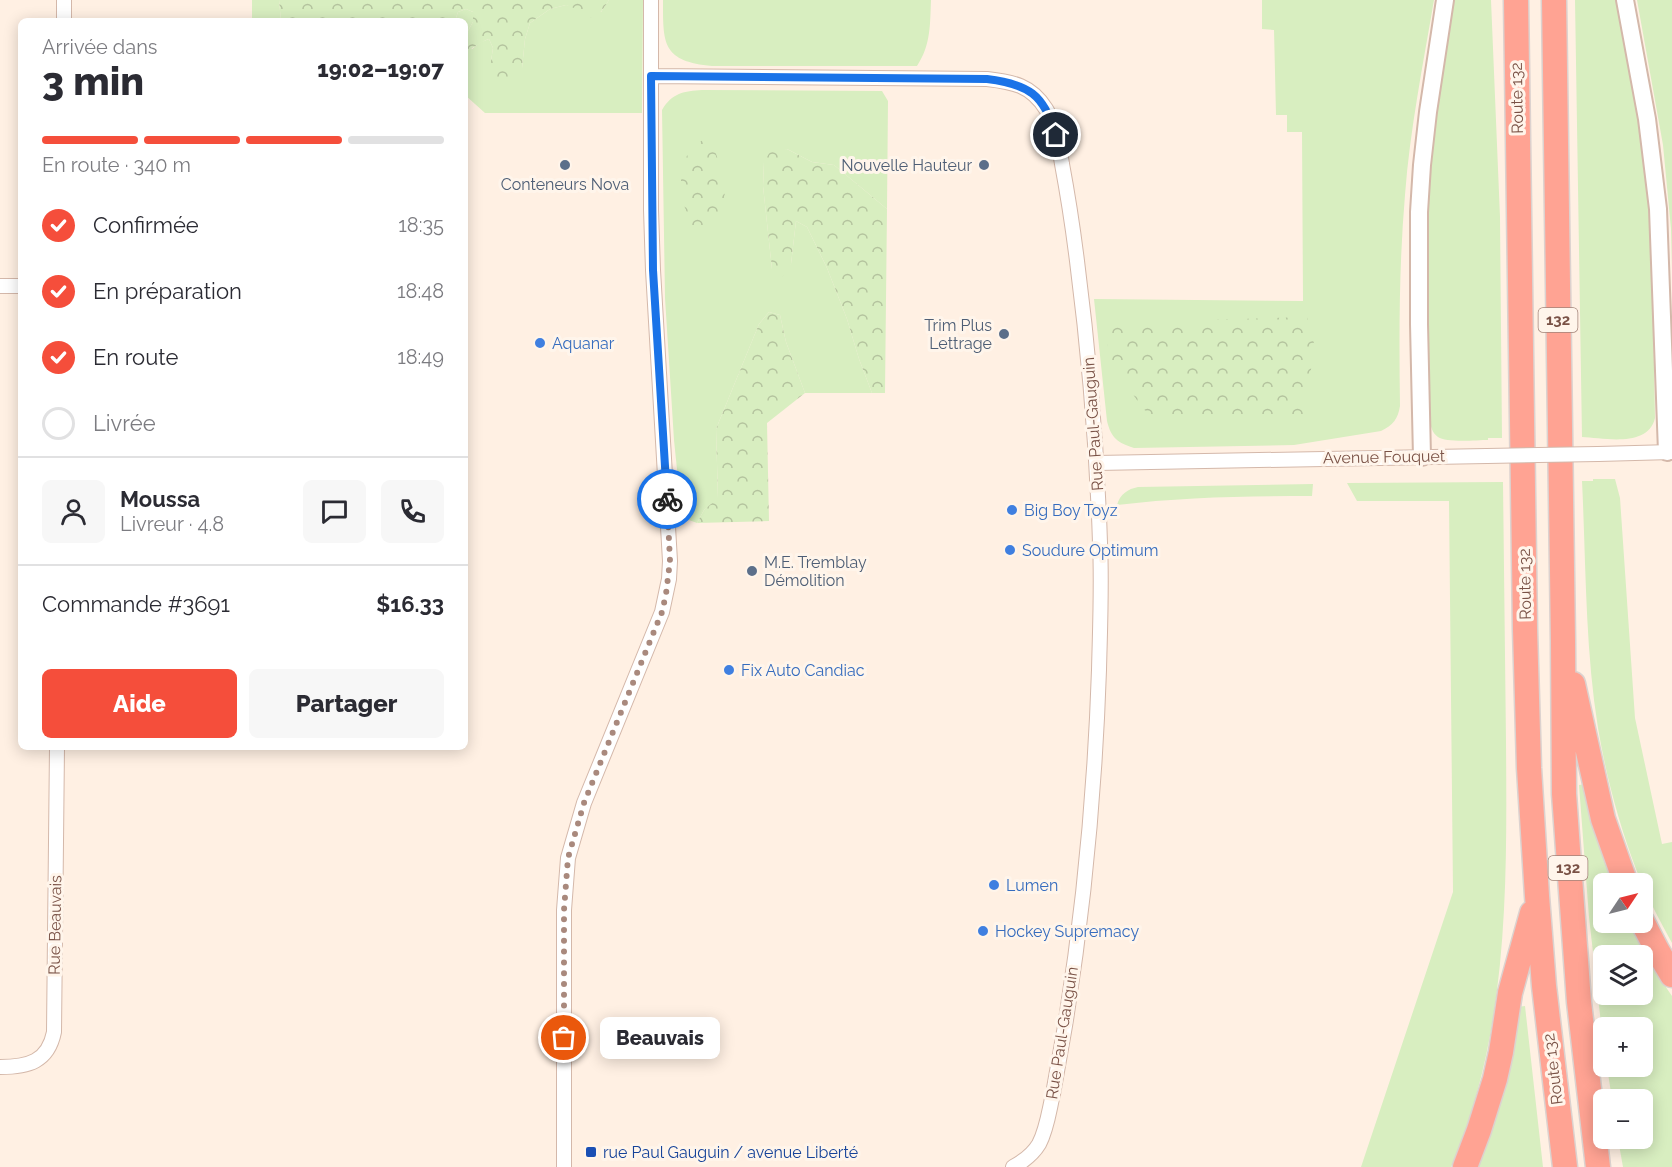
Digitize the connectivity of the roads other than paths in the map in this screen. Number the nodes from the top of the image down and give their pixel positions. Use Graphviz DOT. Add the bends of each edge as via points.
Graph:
graph roads {
  1 [pos="64,0"];
  2 [pos="651,0"];
  3 [pos="1444,0"];
  4 [pos="1516,0"];
  5 [pos="1554,0"];
  6 [pos="1625,0"];
  7 [pos="64,18"];
  8 [pos="651,76"];
  9 [pos="0,286"];
  10 [pos="18,286"];
  11 [pos="1670,452"];
  12 [pos="1422,457"];
  13 [pos="1096,463"];
  14 [pos="1563,641"];
  15 [pos="57,750"];
  16 [pos="1622,873"];
  17 [pos="1537,896"];
  18 [pos="1648,933"];
  19 [pos="1672,975"];
  20 [pos="0,1066"];
  21 [pos="564,1167"];
  22 [pos="1014,1167"];
  23 [pos="1465,1167"];
  24 [pos="1566,1167"];
  25 [pos="1598,1167"];
  1 -- 7 [label="street"];
  2 -- 8 [label="street"];
  3 -- 12 [label="street" via="1420,201"];
  4 -- 17 [label="highway, Route 132 / 132" via="1525,629"];
  5 -- 14 [label="highway, Route 132 / 132"];
  6 -- 11 [label="street" via="1645,105 1658,209"];
  8 -- 13 [label="street, Rue Paul-Gauguin" via="987,79 1011,82 1031,92 1052,121 1066,186 1083,314"];
  8 -- 21 [label="street" via="653,270 669,579 659,620 584,803 568,858 564,919"];
  9 -- 10 [label="street"];
  11 -- 12 [label="street, Avenue Fouquet, bridge"];
  12 -- 13 [label="street, Avenue Fouquet"];
  13 -- 22 [label="street, Rue Paul-Gauguin" via="1100,544 1098,697 1081,913 1047,1122 1040,1143"];
  14 -- 16 [label="highway" via="1603,819"];
  14 -- 25 [label="highway, Route 132 / 132" via="1563,785 1568,874"];
  15 -- 20 [label="street, Rue Beauvais" via="54,1032 52,1042 39,1059 23,1066"];
  17 -- 23 [label="highway" via="1510,993 1495,1079"];
  17 -- 24 [label="highway, Route 132 / 132"];
  18 -- 19 [label="highway"];
}
